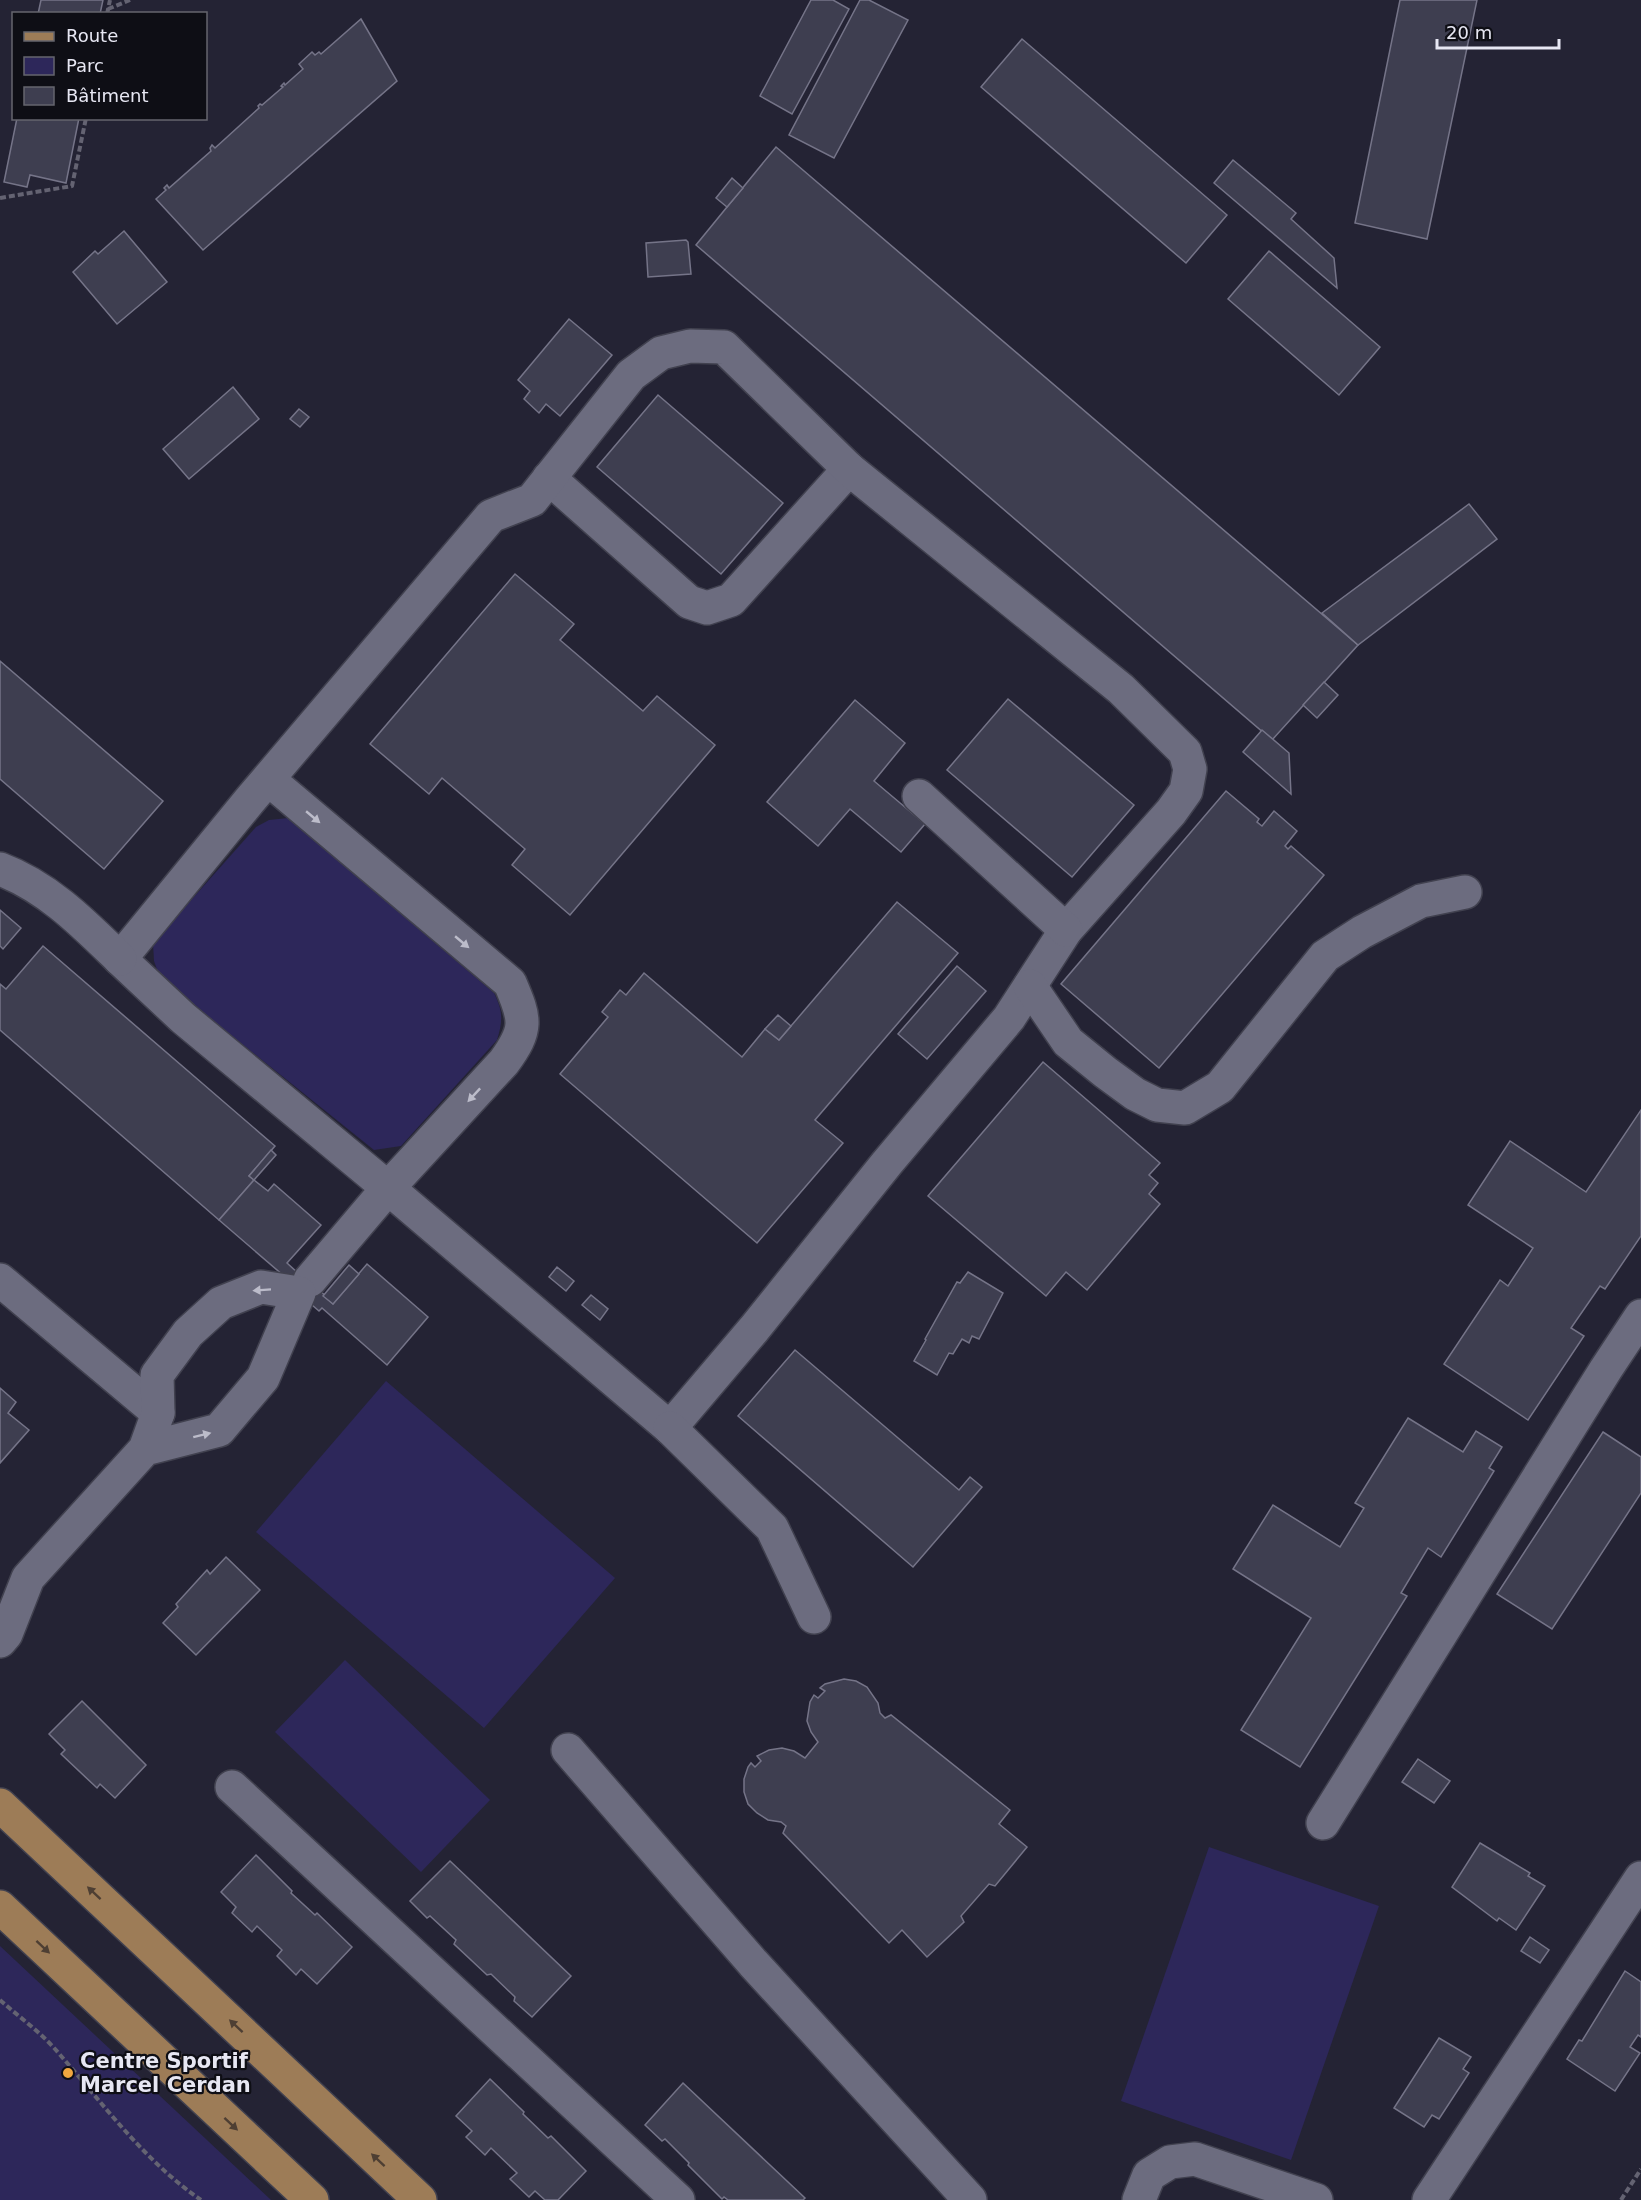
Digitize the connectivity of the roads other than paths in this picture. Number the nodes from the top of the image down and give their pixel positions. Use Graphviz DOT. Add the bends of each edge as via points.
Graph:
graph roads {
  1 [pos="849,469"];
  2 [pos="549,478"];
  3 [pos="268,779"];
  4 [pos="920,796"];
  5 [pos="0,869"];
  6 [pos="1465,892"];
  7 [pos="1066,930"];
  8 [pos="120,959"];
  9 [pos="1030,986"];
  10 [pos="388,1188"];
  11 [pos="0,1280"];
  12 [pos="310,1280"];
  13 [pos="1641,1316"];
  14 [pos="158,1413"];
  15 [pos="669,1428"];
  16 [pos="145,1449"];
  17 [pos="814,1617"];
  18 [pos="0,1641"];
  19 [pos="568,1750"];
  20 [pos="232,1787"];
  21 [pos="0,1805"];
  22 [pos="1323,1823"];
  23 [pos="1641,1878"];
  24 [pos="0,1907"];
  25 [pos="312,2200"];
  26 [pos="420,2200"];
  27 [pos="678,2200"];
  28 [pos="970,2200"];
  29 [pos="1140,2200"];
  30 [pos="1316,2200"];
  31 [pos="1429,2200"];
  1 -- 2 [label="lane" via="731,600 707,608 689,602"];
  1 -- 2 [label="lane" via="724,347 690,346 661,352 631,375"];
  1 -- 7 [label="lane" via="1121,688 1185,752 1190,769 1186,791"];
  2 -- 3 [label="lane" via="532,500 491,516"];
  3 -- 8 [label="lane"];
  3 -- 10 [label="lane, one-way" via="510,983 522,1011 520,1040 504,1062"];
  4 -- 7 [label="lane"];
  5 -- 8 [label="lane" via="70,911"];
  6 -- 9 [label="lane" via="1421,901 1325,956 1220,1087 1185,1108 1157,1105 1105,1072 1068,1042"];
  7 -- 9 [label="lane"];
  8 -- 10 [label="lane" via="183,1018"];
  9 -- 15 [label="lane" via="1009,1018"];
  10 -- 12 [label="lane"];
  10 -- 15 [label="lane"];
  11 -- 14 [label="lane"];
  13 -- 22 [label="lane"];
  14 -- 16 [label="lane"];
  16 -- 14 [label="lane, one-way" via="219,1430 263,1378 299,1293 261,1287 220,1303 188,1333 157,1376"];
  15 -- 17 [label="lane" via="772,1528"];
  16 -- 18 [label="lane" via="28,1578"];
  19 -- 28 [label="lane" via="753,1963"];
  20 -- 27 [label="lane"];
  26 -- 21 [label="main road, one-way"];
  23 -- 31 [label="lane"];
  24 -- 25 [label="main road, one-way"];
  29 -- 30 [label="lane" via="1149,2175 1170,2162 1195,2159"];
}
